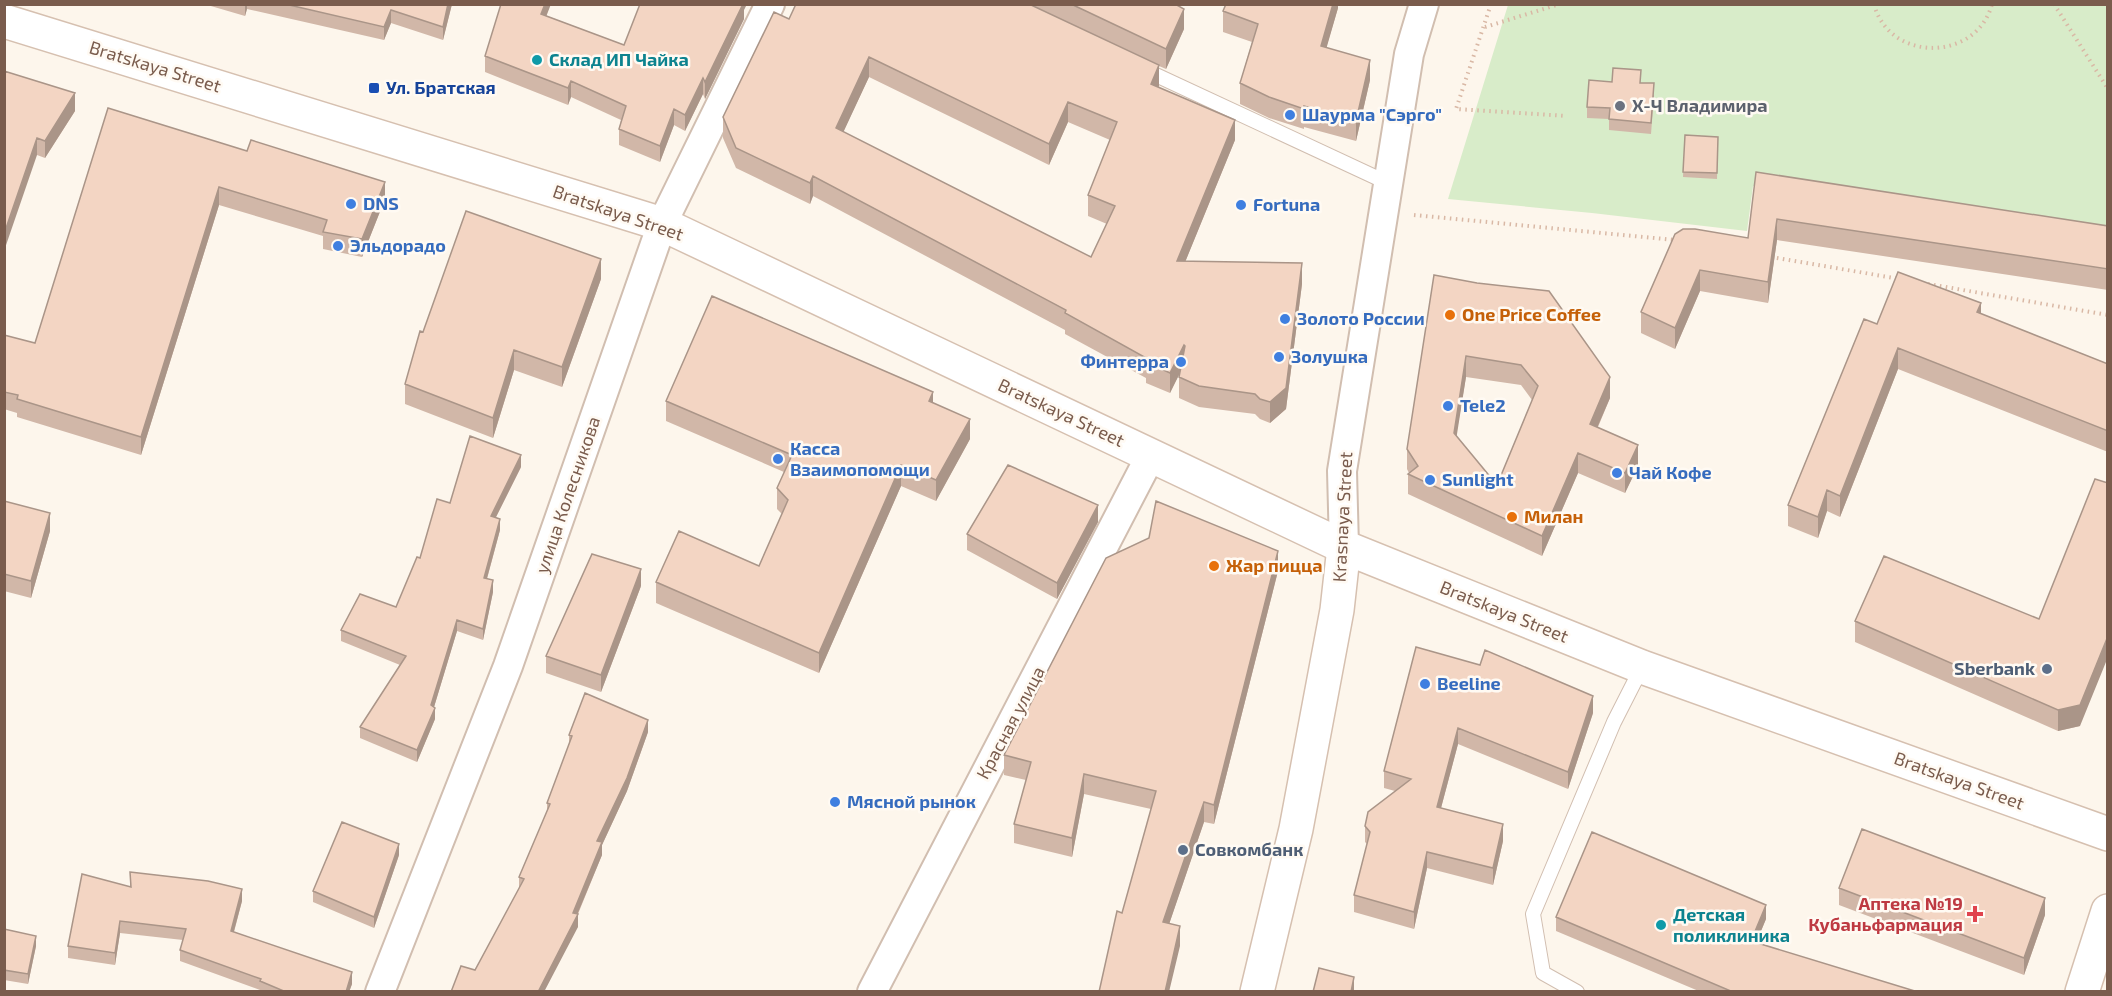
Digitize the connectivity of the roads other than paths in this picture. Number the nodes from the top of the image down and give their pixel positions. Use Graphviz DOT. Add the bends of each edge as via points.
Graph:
graph roads {
  1 [pos="770,4"];
  2 [pos="1424,4"];
  3 [pos="4,21"];
  4 [pos="1129,63"];
  5 [pos="1388,183"];
  6 [pos="662,224"];
  7 [pos="1151,456"];
  8 [pos="1344,547"];
  9 [pos="1642,667"];
  10 [pos="2108,834"];
  11 [pos="2108,911"];
  12 [pos="380,992"];
  13 [pos="872,992"];
  14 [pos="1257,992"];
  15 [pos="1577,992"];
  16 [pos="2082,992"];
  1 -- 6 [label="street, улица Колесникова"];
  2 -- 5 [label="street, Krasnaya Street" via="1409,54"];
  3 -- 6 [label="main road, Bratskaya Street"];
  4 -- 5 [label="lane"];
  5 -- 8 [label="street, Krasnaya Street" via="1342,471"];
  6 -- 7 [label="main road, Bratskaya Street"];
  6 -- 12 [label="street, улица Колесникова" via="508,666"];
  7 -- 8 [label="main road, Bratskaya Street"];
  7 -- 13 [label="street, Красная улица"];
  8 -- 9 [label="main road, Bratskaya Street"];
  8 -- 14 [label="main road, Krasnaya Street" via="1337,609 1296,829"];
  9 -- 10 [label="main road, Bratskaya Street"];
  9 -- 15 [label="lane" via="1614,722 1533,914 1542,973"];
  11 -- 16 [label="main road"];
}
